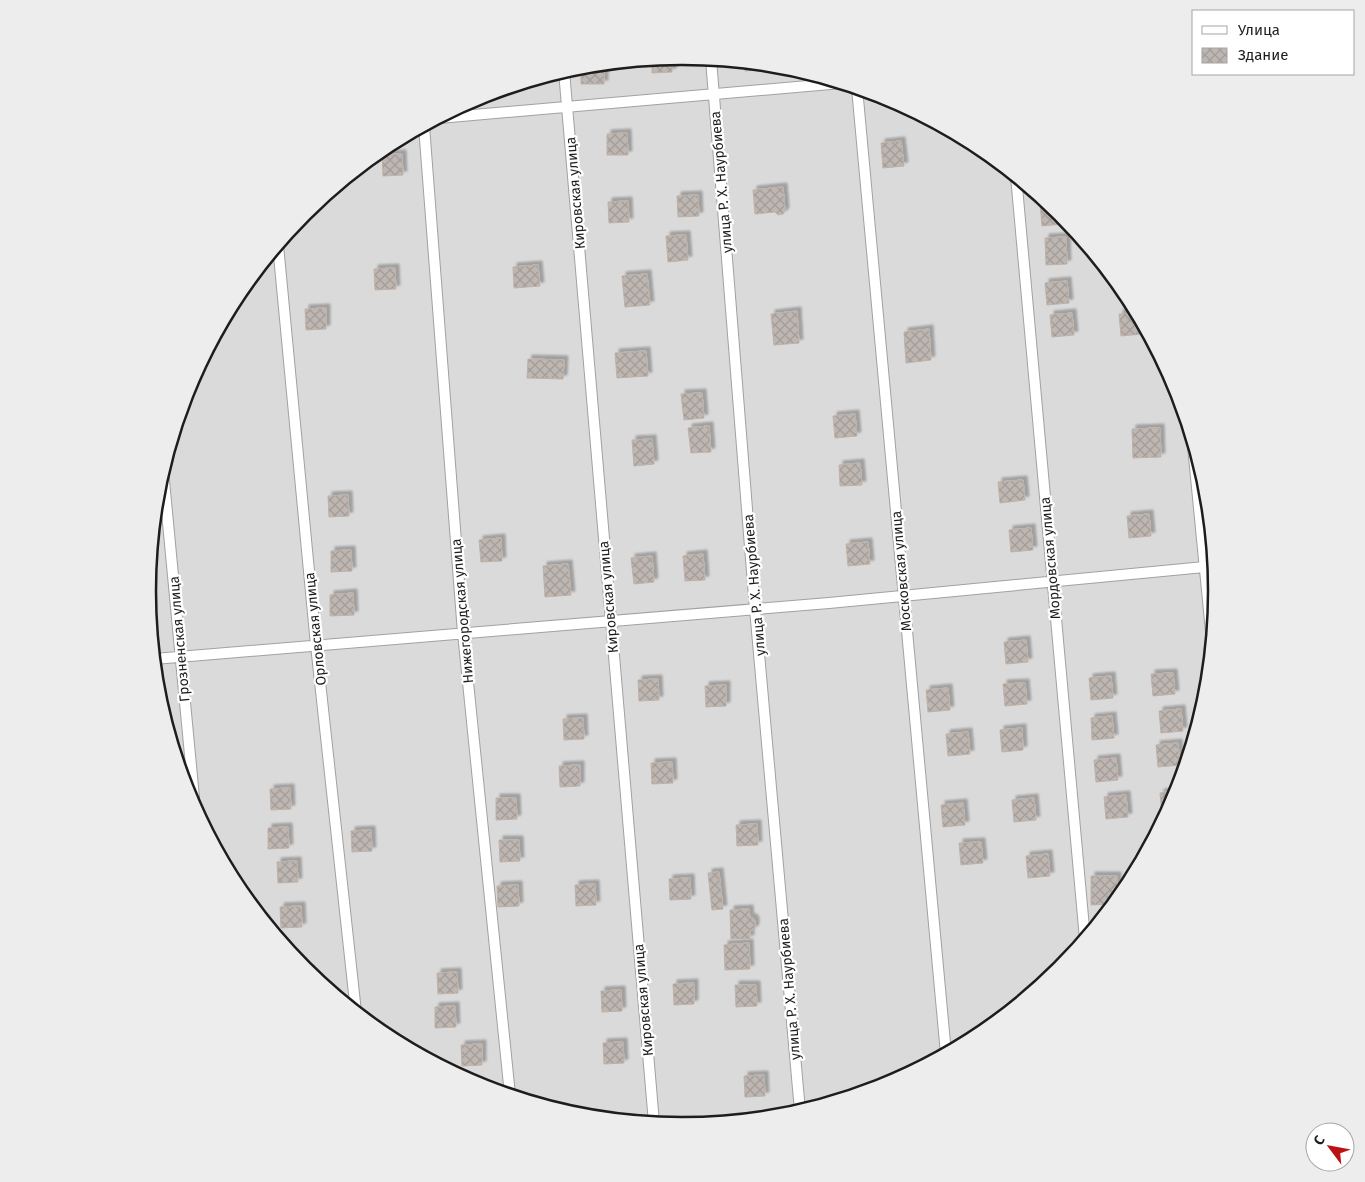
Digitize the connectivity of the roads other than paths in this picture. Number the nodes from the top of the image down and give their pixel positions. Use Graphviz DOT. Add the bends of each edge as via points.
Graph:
graph roads {
  1 [pos="712,66"];
  2 [pos="565,79"];
  3 [pos="824,85"];
  4 [pos="714,94"];
  5 [pos="858,95"];
  6 [pos="567,107"];
  7 [pos="455,117"];
  8 [pos="425,133"];
  9 [pos="1017,186"];
  10 [pos="279,254"];
  11 [pos="166,496"];
  12 [pos="1207,566"];
  13 [pos="1052,581"];
  14 [pos="903,596"];
  15 [pos="755,609"];
  16 [pos="610,621"];
  17 [pos="464,633"];
  18 [pos="316,645"];
  19 [pos="181,656"];
  20 [pos="161,658"];
  21 [pos="193,781"];
  22 [pos="1084,930"];
  23 [pos="355,1002"];
  24 [pos="945,1047"];
  25 [pos="509,1088"];
  26 [pos="799,1104"];
  27 [pos="653,1116"];
  1 -- 4 [label="street, улица Р. Х. Наурбиева"];
  2 -- 6 [label="street, Кировская улица"];
  3 -- 4 [label="street"];
  4 -- 6 [label="street"];
  4 -- 15 [label="street, улица Р. Х. Наурбиева"];
  5 -- 14 [label="street, Московская улица"];
  6 -- 7 [label="street"];
  6 -- 16 [label="street, Кировская улица"];
  8 -- 17 [label="street, Нижегородская улица"];
  9 -- 13 [label="street, Мордовская улица"];
  10 -- 18 [label="street, Орловская улица"];
  11 -- 19 [label="street, Грозненская улица"];
  12 -- 13 [label="street"];
  13 -- 14 [label="street"];
  13 -- 22 [label="street, Мордовская улица"];
  14 -- 15 [label="street"];
  14 -- 24 [label="street, Московская улица"];
  15 -- 16 [label="street"];
  15 -- 26 [label="street, улица Р. Х. Наурбиева"];
  16 -- 17 [label="street"];
  16 -- 27 [label="street, Кировская улица"];
  17 -- 18 [label="street"];
  17 -- 25 [label="street, Нижегородская улица"];
  18 -- 19 [label="street"];
  18 -- 23 [label="street, Орловская улица"];
  19 -- 20 [label="street"];
  19 -- 21 [label="street, Грозненская улица"];
}
